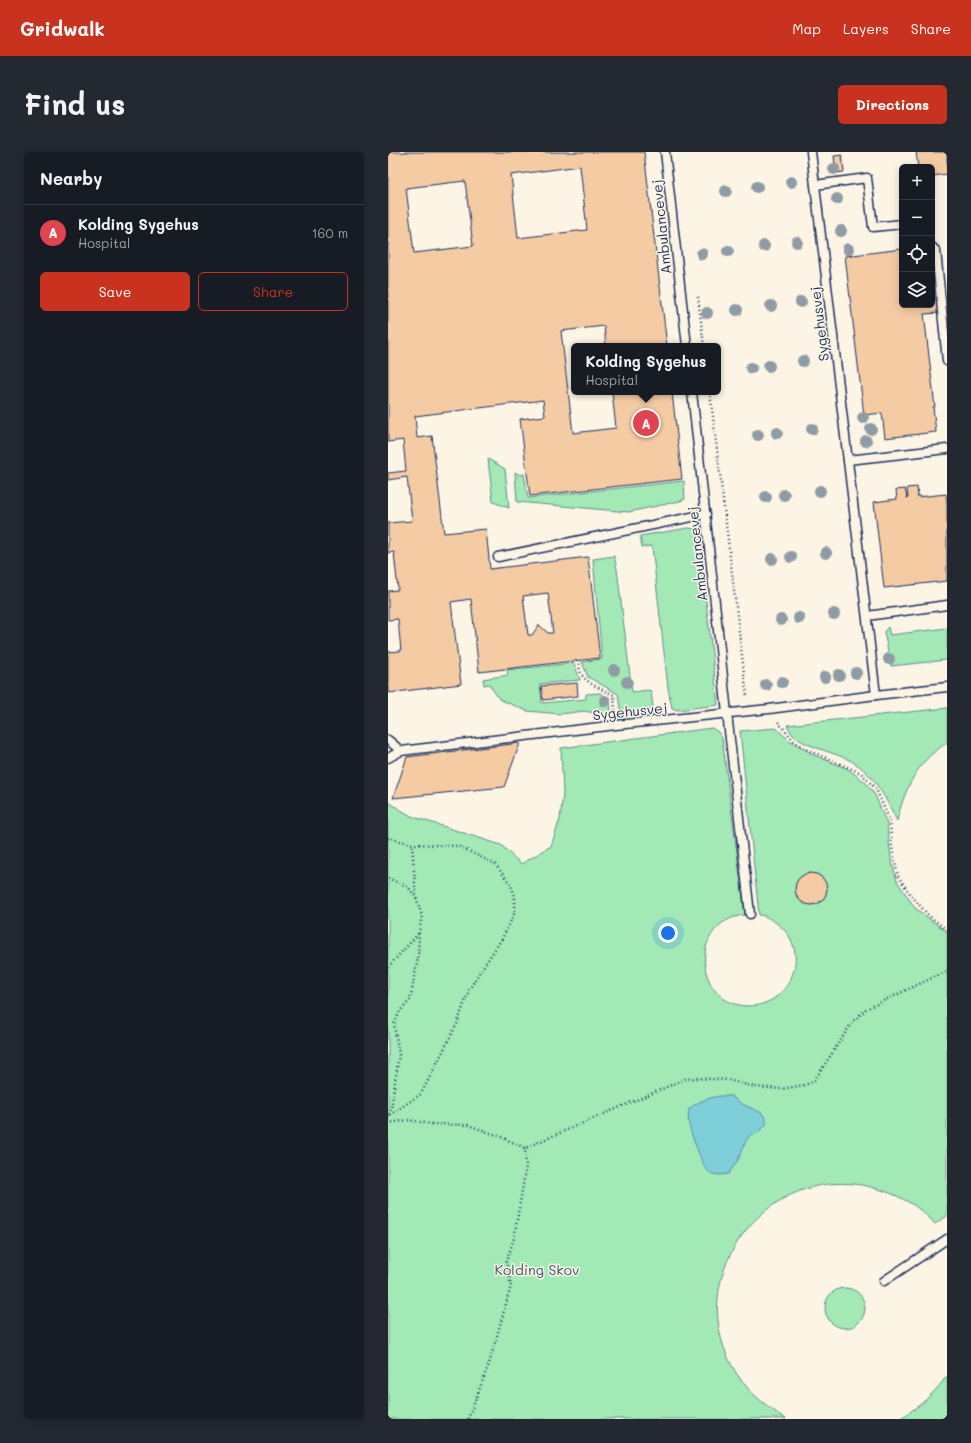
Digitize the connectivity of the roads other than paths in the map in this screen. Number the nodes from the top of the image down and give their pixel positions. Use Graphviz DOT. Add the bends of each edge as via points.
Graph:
graph roads {
  1 [pos="665,152"];
  2 [pos="811,152"];
  3 [pos="815,185"];
  4 [pos="899,224"];
  5 [pos="935,250"];
  6 [pos="687,343"];
  7 [pos="947,361"];
  8 [pos="692,395"];
  9 [pos="947,450"];
  10 [pos="848,460"];
  11 [pos="706,514"];
  12 [pos="498,557"];
  13 [pos="947,605"];
  14 [pos="867,616"];
  15 [pos="947,687"];
  16 [pos="876,695"];
  17 [pos="726,713"];
  18 [pos="388,740"];
  19 [pos="401,751"];
  20 [pos="388,758"];
  21 [pos="750,914"];
  22 [pos="947,1239"];
  23 [pos="884,1281"];
  1 -- 6 [label="lane, Ambulancevej"];
  2 -- 3 [label="lane, Sygehusvej"];
  3 -- 4 [label="lane" via="866,178 873,227"];
  3 -- 10 [label="lane, Sygehusvej"];
  5 -- 7 [label="lane"];
  8 -- 11 [label="lane, Ambulancevej"];
  9 -- 10 [label="lane"];
  10 -- 14 [label="lane, Sygehusvej"];
  11 -- 12 [label="lane"];
  11 -- 17 [label="lane, Ambulancevej"];
  13 -- 14 [label="lane"];
  14 -- 16 [label="lane, Sygehusvej"];
  15 -- 16 [label="lane, Sygehusvej"];
  16 -- 17 [label="lane, Sygehusvej"];
  17 -- 19 [label="lane, Sygehusvej"];
  17 -- 21 [label="lane, Ambulancevej"];
  18 -- 19 [label="lane"];
  19 -- 20 [label="lane, Sygehusvej"];
  22 -- 23 [label="lane"];
}
